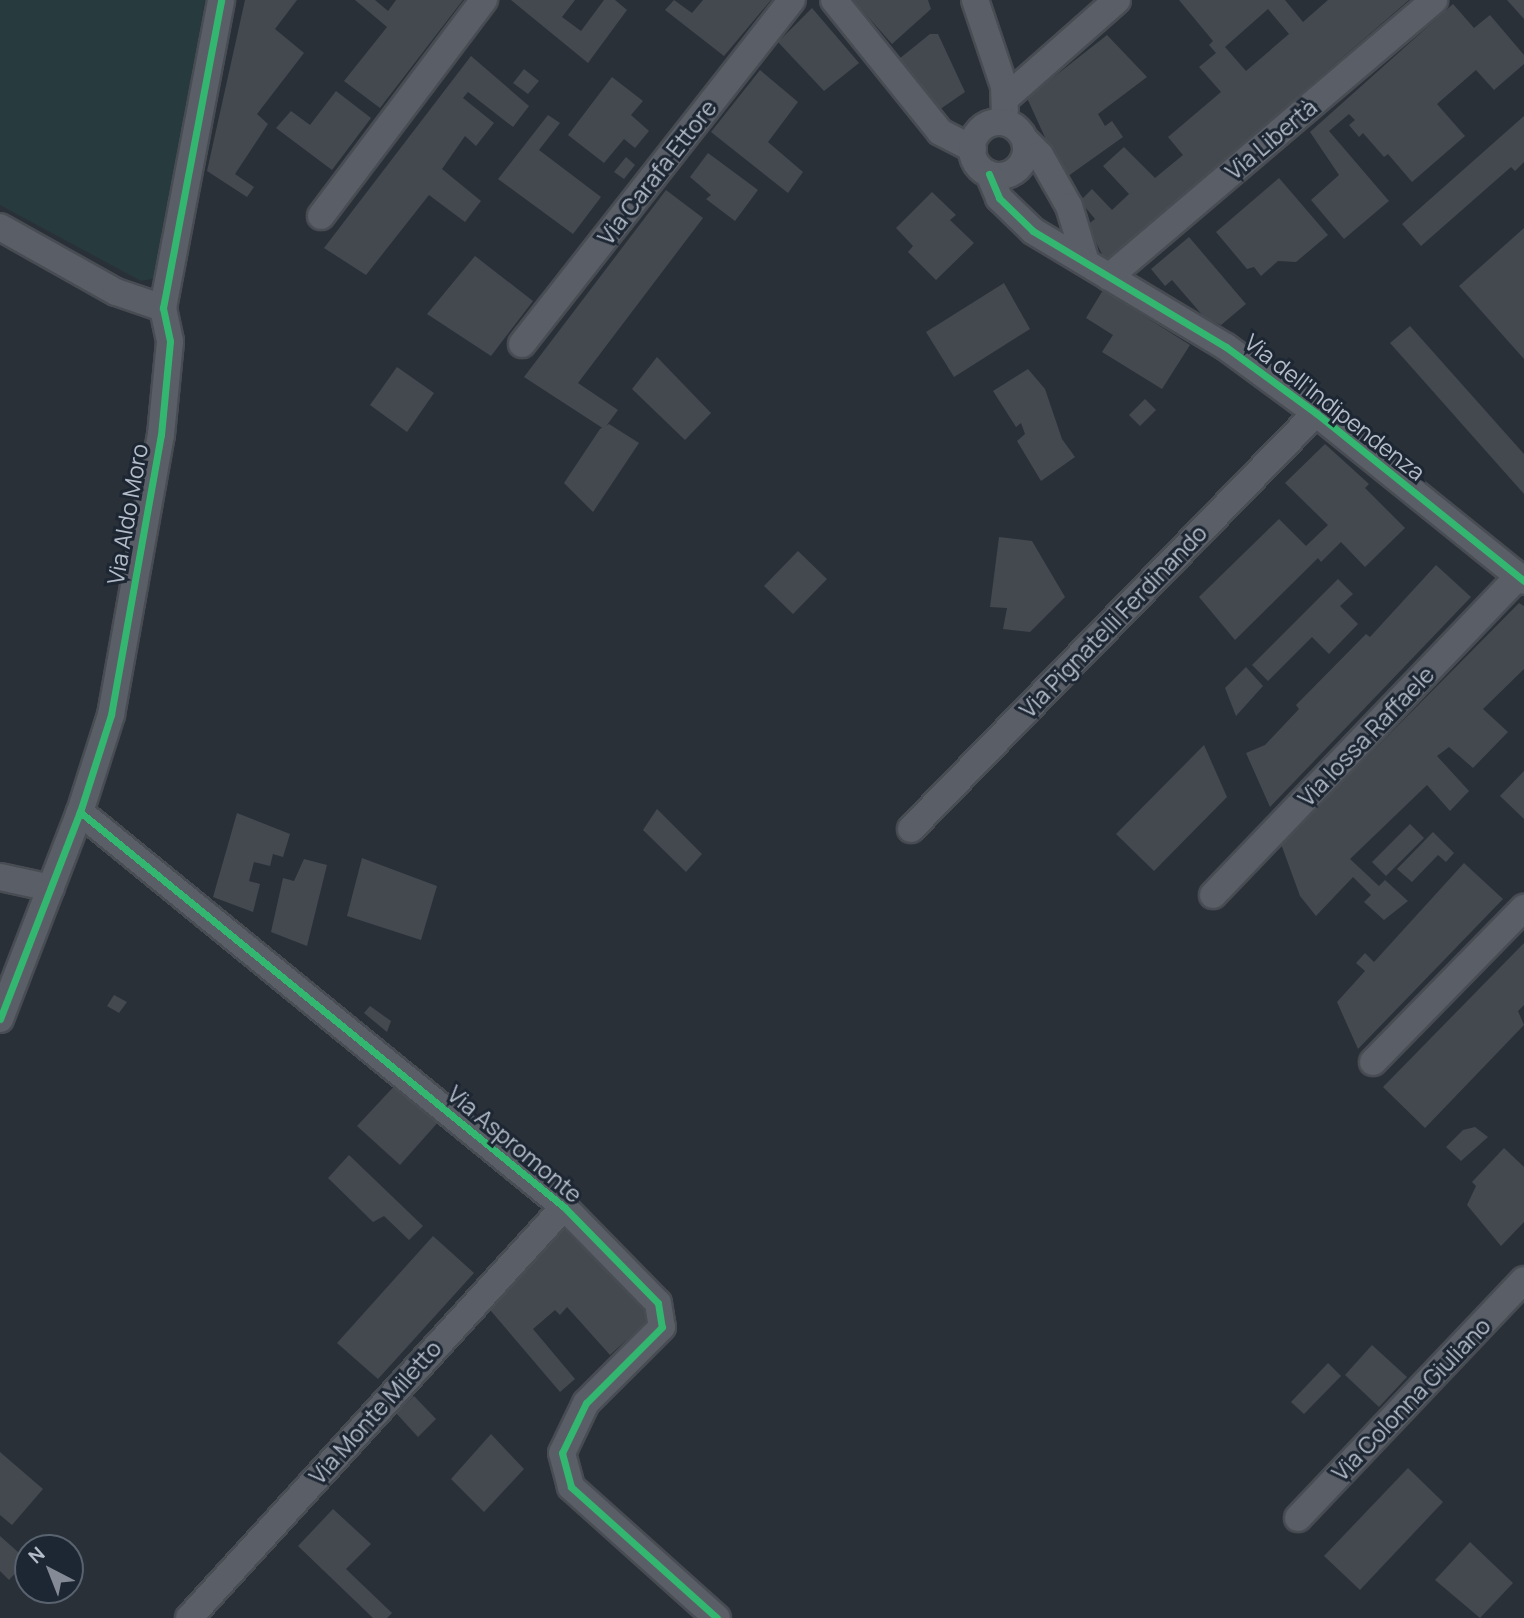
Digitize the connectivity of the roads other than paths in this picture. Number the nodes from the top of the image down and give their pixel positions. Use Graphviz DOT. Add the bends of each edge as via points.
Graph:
graph roads {
  1 [pos="221,0"];
  2 [pos="484,0"];
  3 [pos="792,0"];
  4 [pos="834,0"];
  5 [pos="975,0"];
  6 [pos="1117,0"];
  7 [pos="1434,0"];
  8 [pos="1004,110"];
  9 [pos="1024,140"];
  10 [pos="973,149"];
  11 [pos="989,174"];
  12 [pos="321,216"];
  13 [pos="0,227"];
  14 [pos="1086,259"];
  15 [pos="1108,277"];
  16 [pos="163,308"];
  17 [pos="522,344"];
  18 [pos="1316,413"];
  19 [pos="1521,579"];
  20 [pos="80,812"];
  21 [pos="911,829"];
  22 [pos="0,877"];
  23 [pos="51,888"];
  24 [pos="1213,895"];
  25 [pos="1524,908"];
  26 [pos="0,1019"];
  27 [pos="1373,1062"];
  28 [pos="564,1208"];
  29 [pos="1519,1291"];
  30 [pos="1297,1518"];
  31 [pos="189,1618"];
  32 [pos="717,1618"];
  1 -- 16 [label="street, Via Aldo Moro"];
  2 -- 12 [label="street"];
  3 -- 17 [label="street, Via Carafa Ettore"];
  4 -- 10 [label="street" via="940,132"];
  5 -- 8 [label="street"];
  6 -- 8 [label="street"];
  7 -- 15 [label="street, Via Libertà"];
  8 -- 9 [label="street"];
  8 -- 10 [label="street" via="982,129"];
  9 -- 11 [label="street" via="1025,157 1015,171"];
  9 -- 14 [label="street" via="1040,155 1069,206"];
  10 -- 11 [label="street, Via dell'Indipendenza" via="975,162"];
  11 -- 14 [label="street, Via dell'Indipendenza" via="999,198 1023,222 1059,250"];
  13 -- 16 [label="street" via="116,292"];
  14 -- 15 [label="street, Via dell'Indipendenza"];
  15 -- 18 [label="street, Via dell'Indipendenza" via="1226,347"];
  16 -- 20 [label="street, Via Aldo Moro" via="170,341 161,435 111,715"];
  18 -- 19 [label="street, Via dell'Indipendenza"];
  18 -- 21 [label="street, Via Pignatelli Ferdinando"];
  19 -- 24 [label="street, Via Iossa Raffaele"];
  20 -- 23 [label="street, Via Aldo Moro"];
  20 -- 28 [label="street, Via Aspromonte"];
  22 -- 23 [label="street"];
  23 -- 26 [label="street, Via Aldo Moro"];
  25 -- 27 [label="street"];
  28 -- 31 [label="street, Via Monte Miletto"];
  28 -- 32 [label="street, Via Aspromonte" via="658,1303 662,1327 586,1402 562,1453 571,1486"];
  29 -- 30 [label="street, Via Colonna Giuliano"];
}
